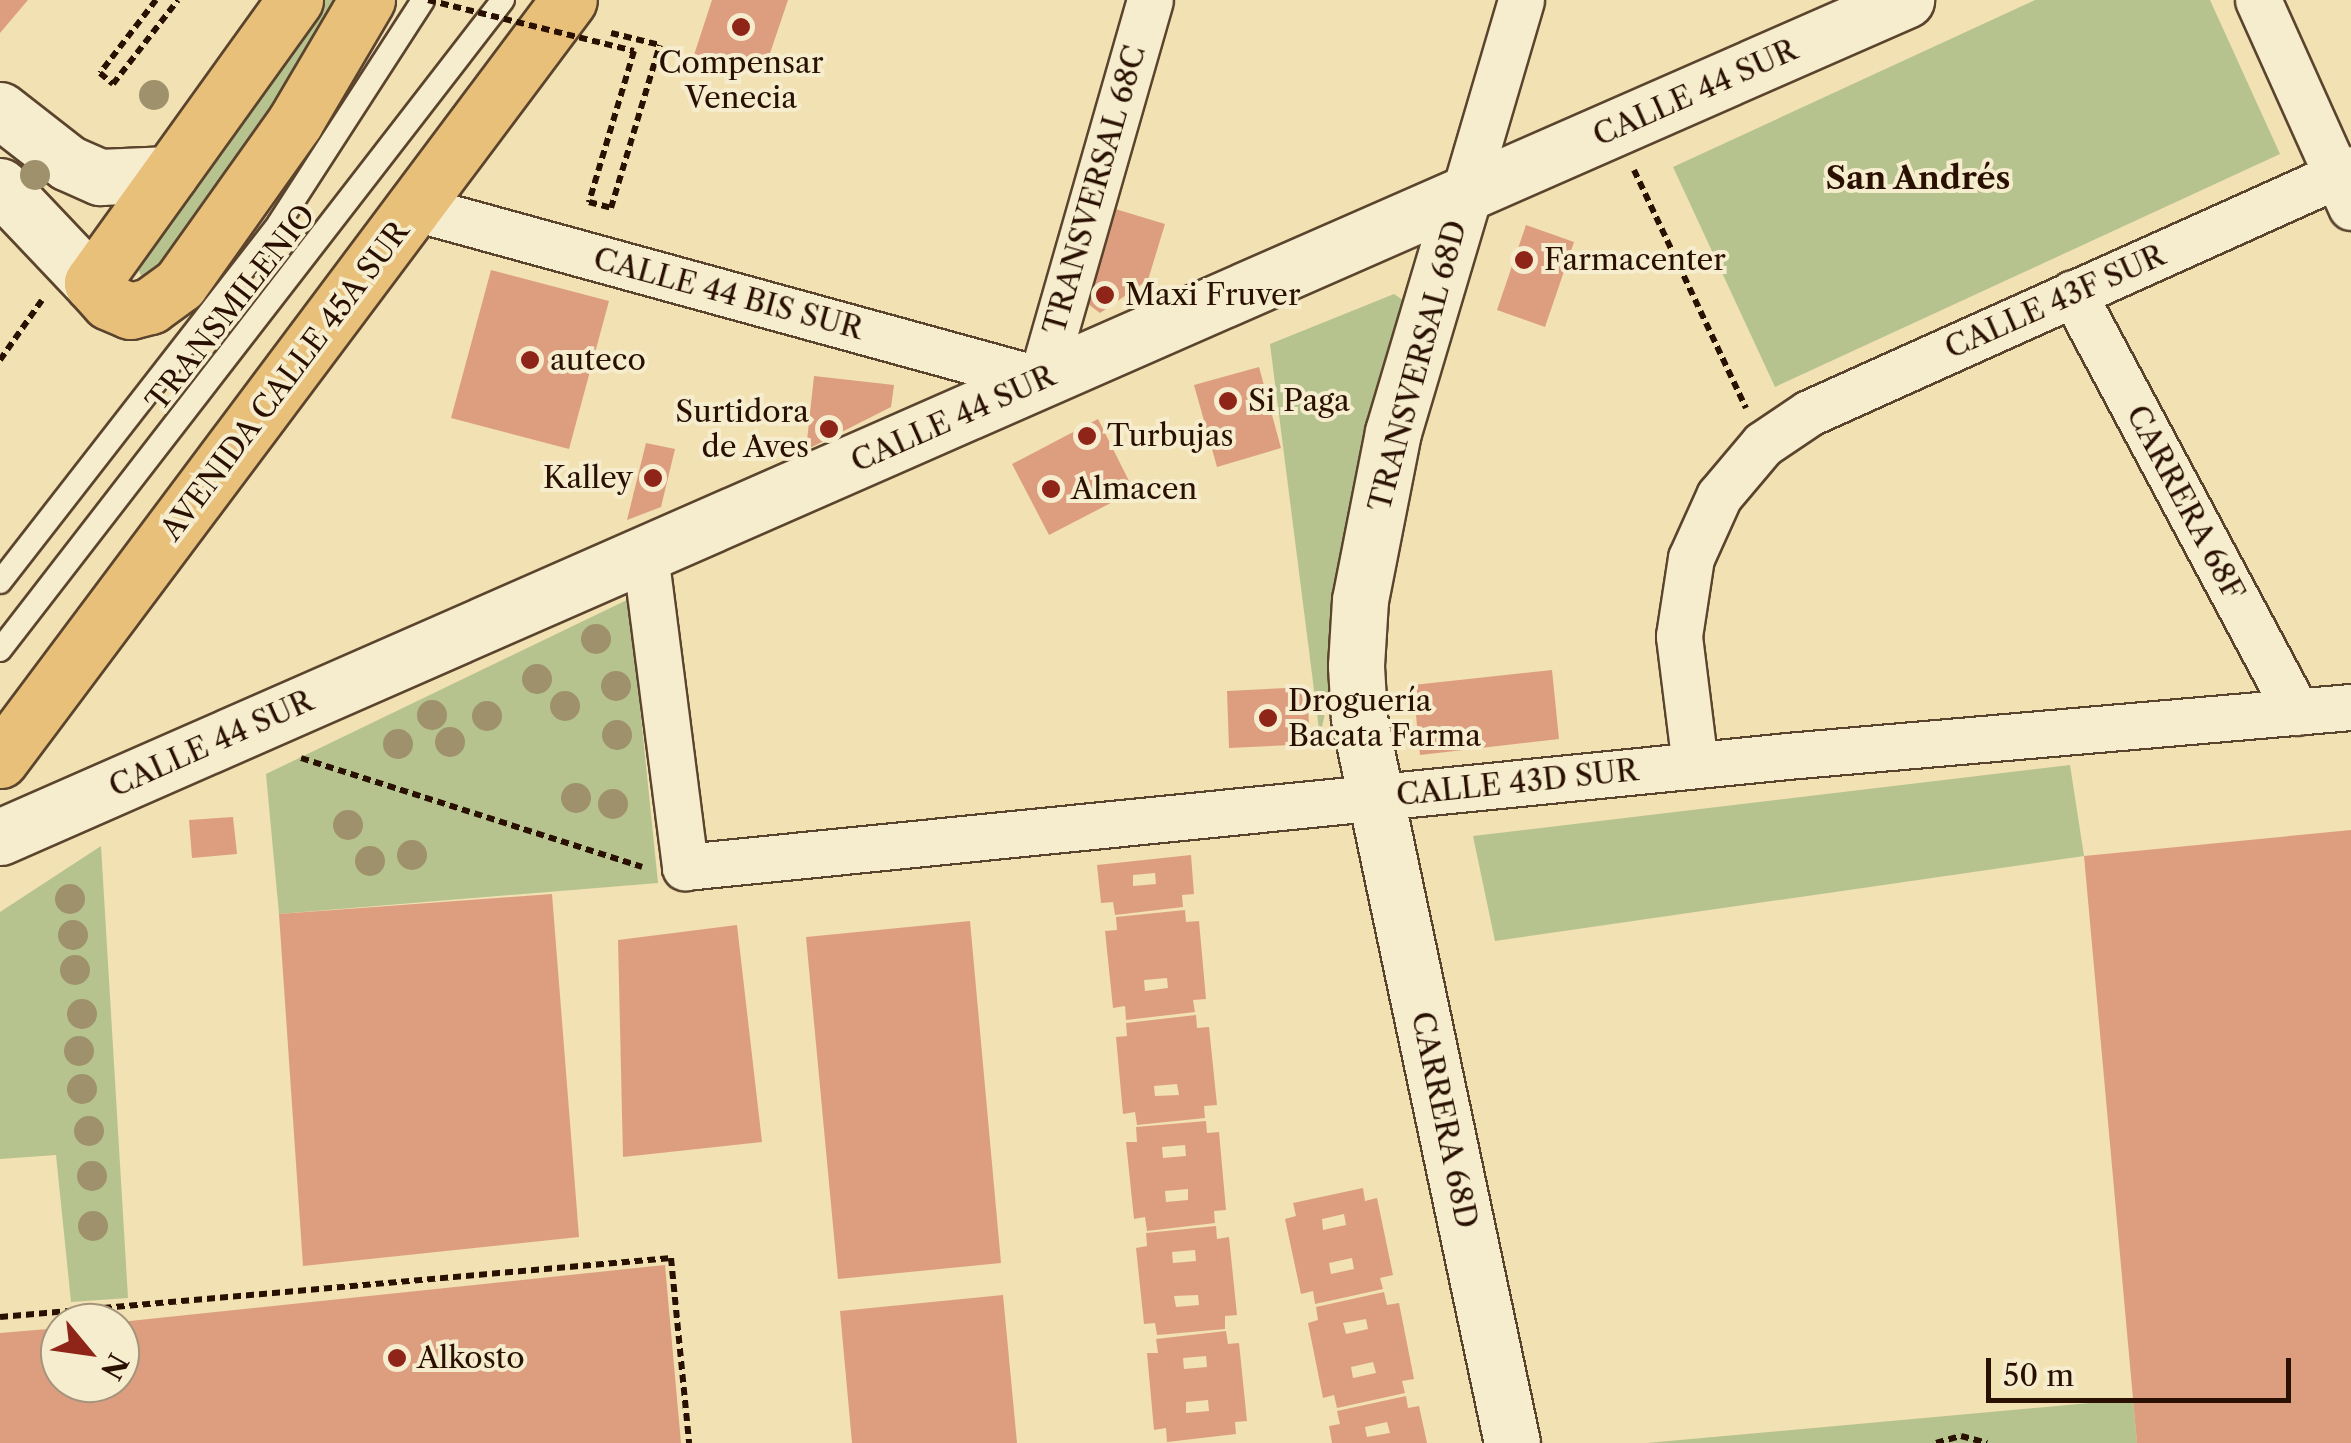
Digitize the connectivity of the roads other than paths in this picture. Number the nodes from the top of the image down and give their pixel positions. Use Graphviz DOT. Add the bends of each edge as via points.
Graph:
graph roads {
  1 [pos="295,0"];
  2 [pos="367,0"];
  3 [pos="426,0"];
  4 [pos="503,0"];
  5 [pos="569,0"];
  6 [pos="1150,0"];
  7 [pos="1522,0"];
  8 [pos="1906,0"];
  9 [pos="2258,0"];
  10 [pos="0,110"];
  11 [pos="170,174"];
  12 [pos="2345,184"];
  13 [pos="0,186"];
  14 [pos="1464,194"];
  15 [pos="415,208"];
  16 [pos="84,291"];
  17 [pos="2073,293"];
  18 [pos="1041,380"];
  19 [pos="645,554"];
  20 [pos="0,582"];
  21 [pos="0,650"];
  22 [pos="2351,708"];
  23 [pos="2297,712"];
  24 [pos="0,760"];
  25 [pos="1695,765"];
  26 [pos="1376,797"];
  27 [pos="0,837"];
  28 [pos="1512,1443"];
  1 -- 11 [label="highway"];
  2 -- 16 [label="highway" via="295,122 180,284 150,306 130,311"];
  3 -- 20 [label="lane, TRANSMILENIO" via="279,223"];
  4 -- 21 [label="lane, TRANSMILENIO"];
  5 -- 15 [label="highway, AVENIDA CALLE 45A SUR"];
  6 -- 18 [label="street, TRANSVERSAL 68C"];
  7 -- 14 [label="street, TRANSVERSAL 68D"];
  8 -- 14 [label="street, CALLE 44 SUR"];
  9 -- 12 [label="street"];
  10 -- 11 [label="street" via="68,163 100,177"];
  11 -- 16 [label="highway"];
  12 -- 17 [label="street, CALLE 43F SUR"];
  13 -- 16 [label="street"];
  14 -- 18 [label="street, CALLE 44 SUR"];
  14 -- 26 [label="street, TRANSVERSAL 68D" via="1393,432 1360,600 1359,718"];
  15 -- 18 [label="street, CALLE 44 BIS SUR"];
  15 -- 24 [label="highway, AVENIDA CALLE 45A SUR"];
  17 -- 23 [label="street, CARRERA 68F"];
  17 -- 25 [label="street, CALLE 43F SUR" via="1808,414 1763,444 1720,496 1691,558 1679,636"];
  18 -- 19 [label="street, CALLE 44 SUR"];
  19 -- 26 [label="street, CALLE 43D SUR" via="671,869"];
  19 -- 27 [label="street, CALLE 44 SUR"];
  22 -- 23 [label="street, CALLE 43D SUR"];
  23 -- 25 [label="street, CALLE 43D SUR"];
  25 -- 26 [label="street, CALLE 43D SUR"];
  26 -- 28 [label="street, CARRERA 68D"];
}
